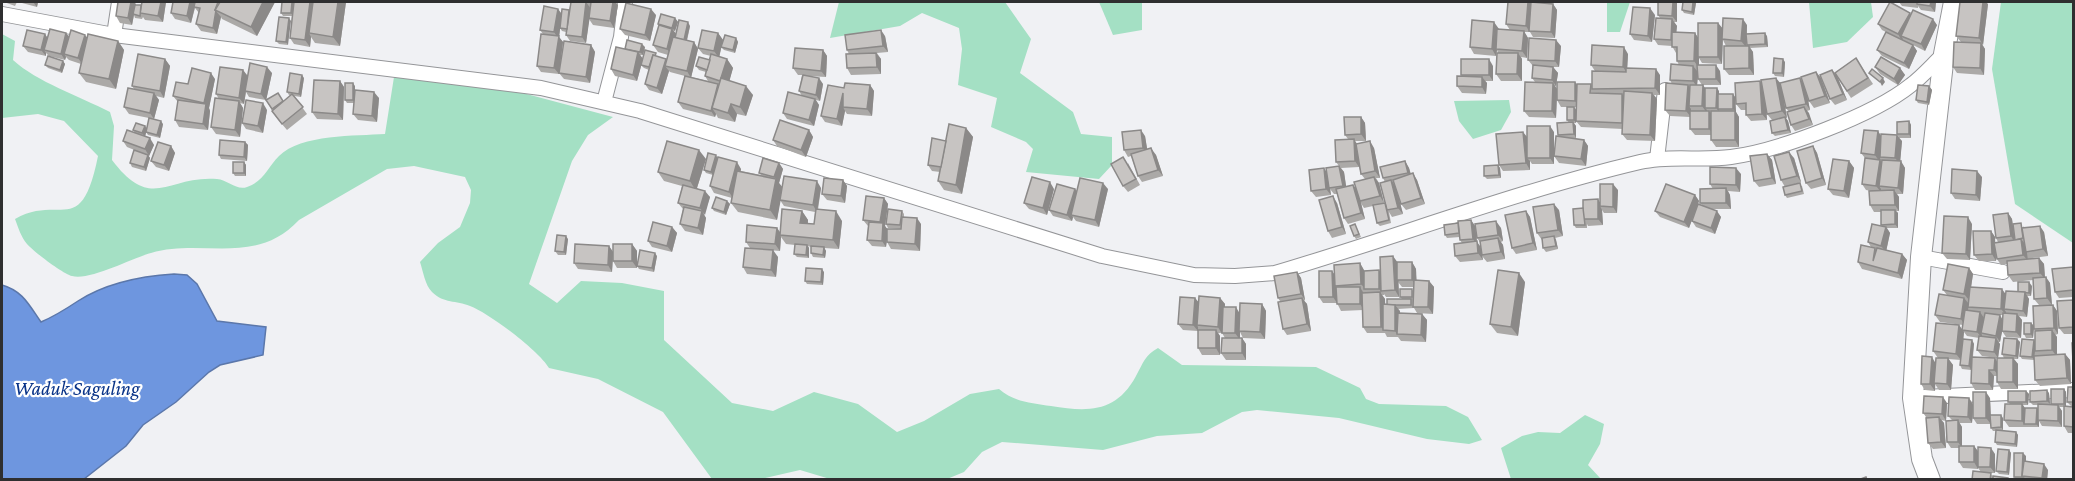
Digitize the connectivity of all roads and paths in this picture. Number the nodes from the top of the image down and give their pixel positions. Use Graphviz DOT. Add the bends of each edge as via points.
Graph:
graph roads {
  1 [pos="119,2"];
  2 [pos="625,2"];
  3 [pos="1954,2"];
  4 [pos="2,14"];
  5 [pos="114,35"];
  6 [pos="1944,54"];
  7 [pos="1665,90"];
  8 [pos="604,102"];
  9 [pos="1657,159"];
  10 [pos="1921,257"];
  11 [pos="2003,272"];
  12 [pos="2073,390"];
  13 [pos="1913,398"];
  14 [pos="1930,480"];
  1 -- 5 [label="street"];
  2 -- 8 [label="street" via="621,37"];
  3 -- 6 [label="main road"];
  4 -- 5 [label="street"];
  5 -- 8 [label="street" via="541,88"];
  6 -- 9 [label="street" via="1912,85 1853,118 1731,157"];
  6 -- 10 [label="main road"];
  7 -- 9 [label="street"];
  8 -- 9 [label="street" via="1102,256 1194,275 1275,273 1551,187"];
  10 -- 11 [label="street"];
  10 -- 13 [label="main road"];
  12 -- 13 [label="street"];
  13 -- 14 [label="main road" via="1922,459"];
}
